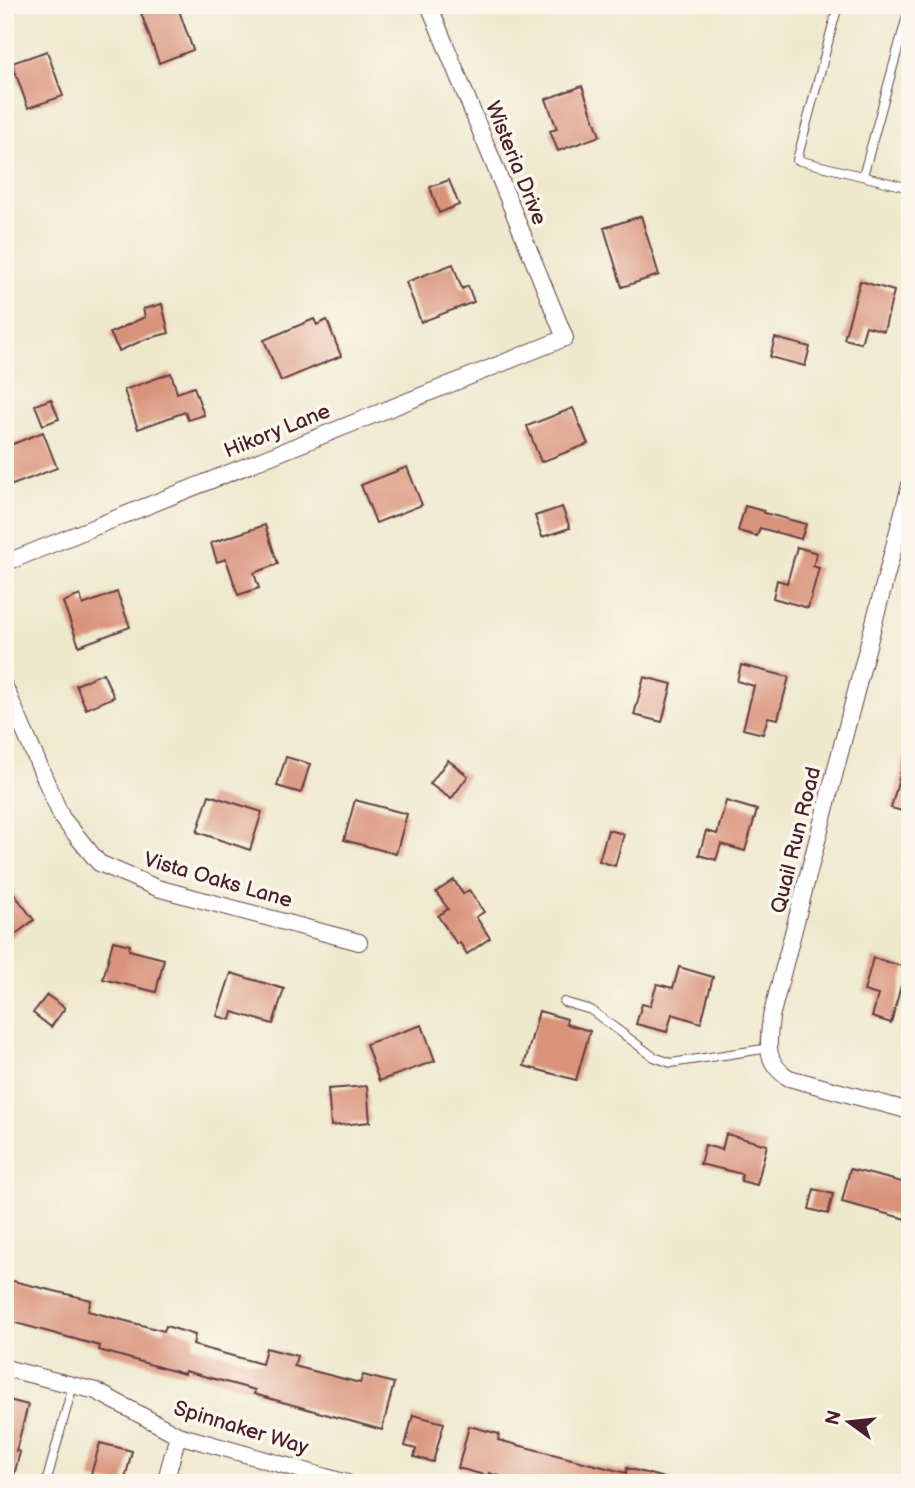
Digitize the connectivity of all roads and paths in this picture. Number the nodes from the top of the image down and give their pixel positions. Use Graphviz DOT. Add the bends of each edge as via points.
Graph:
graph roads {
  1 [pos="429,5"];
  2 [pos="838,5"];
  3 [pos="910,5"];
  4 [pos="863,176"];
  5 [pos="910,188"];
  6 [pos="565,338"];
  7 [pos="910,485"];
  8 [pos="5,563"];
  9 [pos="5,687"];
  10 [pos="359,942"];
  11 [pos="564,1002"];
  12 [pos="769,1048"];
  13 [pos="910,1111"];
  14 [pos="5,1368"];
  15 [pos="72,1385"];
  16 [pos="178,1435"];
  17 [pos="46,1483"];
  18 [pos="165,1483"];
  19 [pos="347,1483"];
  1 -- 6 [label="street, Wisteria Drive"];
  2 -- 4 [label="lane" via="797,160"];
  3 -- 4 [label="lane"];
  4 -- 5 [label="lane"];
  6 -- 8 [label="street, Hikory Lane"];
  7 -- 12 [label="street, Quail Run Road" via="771,1017"];
  9 -- 10 [label="street, Vista Oaks Lane" via="62,818 99,863 157,888"];
  11 -- 12 [label="lane" via="591,1010 654,1057 671,1063"];
  12 -- 13 [label="street" via="770,1059 789,1078"];
  14 -- 15 [label="street, Spinnaker Way"];
  15 -- 16 [label="street, Spinnaker Way" via="96,1391"];
  15 -- 17 [label="lane"];
  16 -- 18 [label="street"];
  16 -- 19 [label="street, Spinnaker Way"];
}
